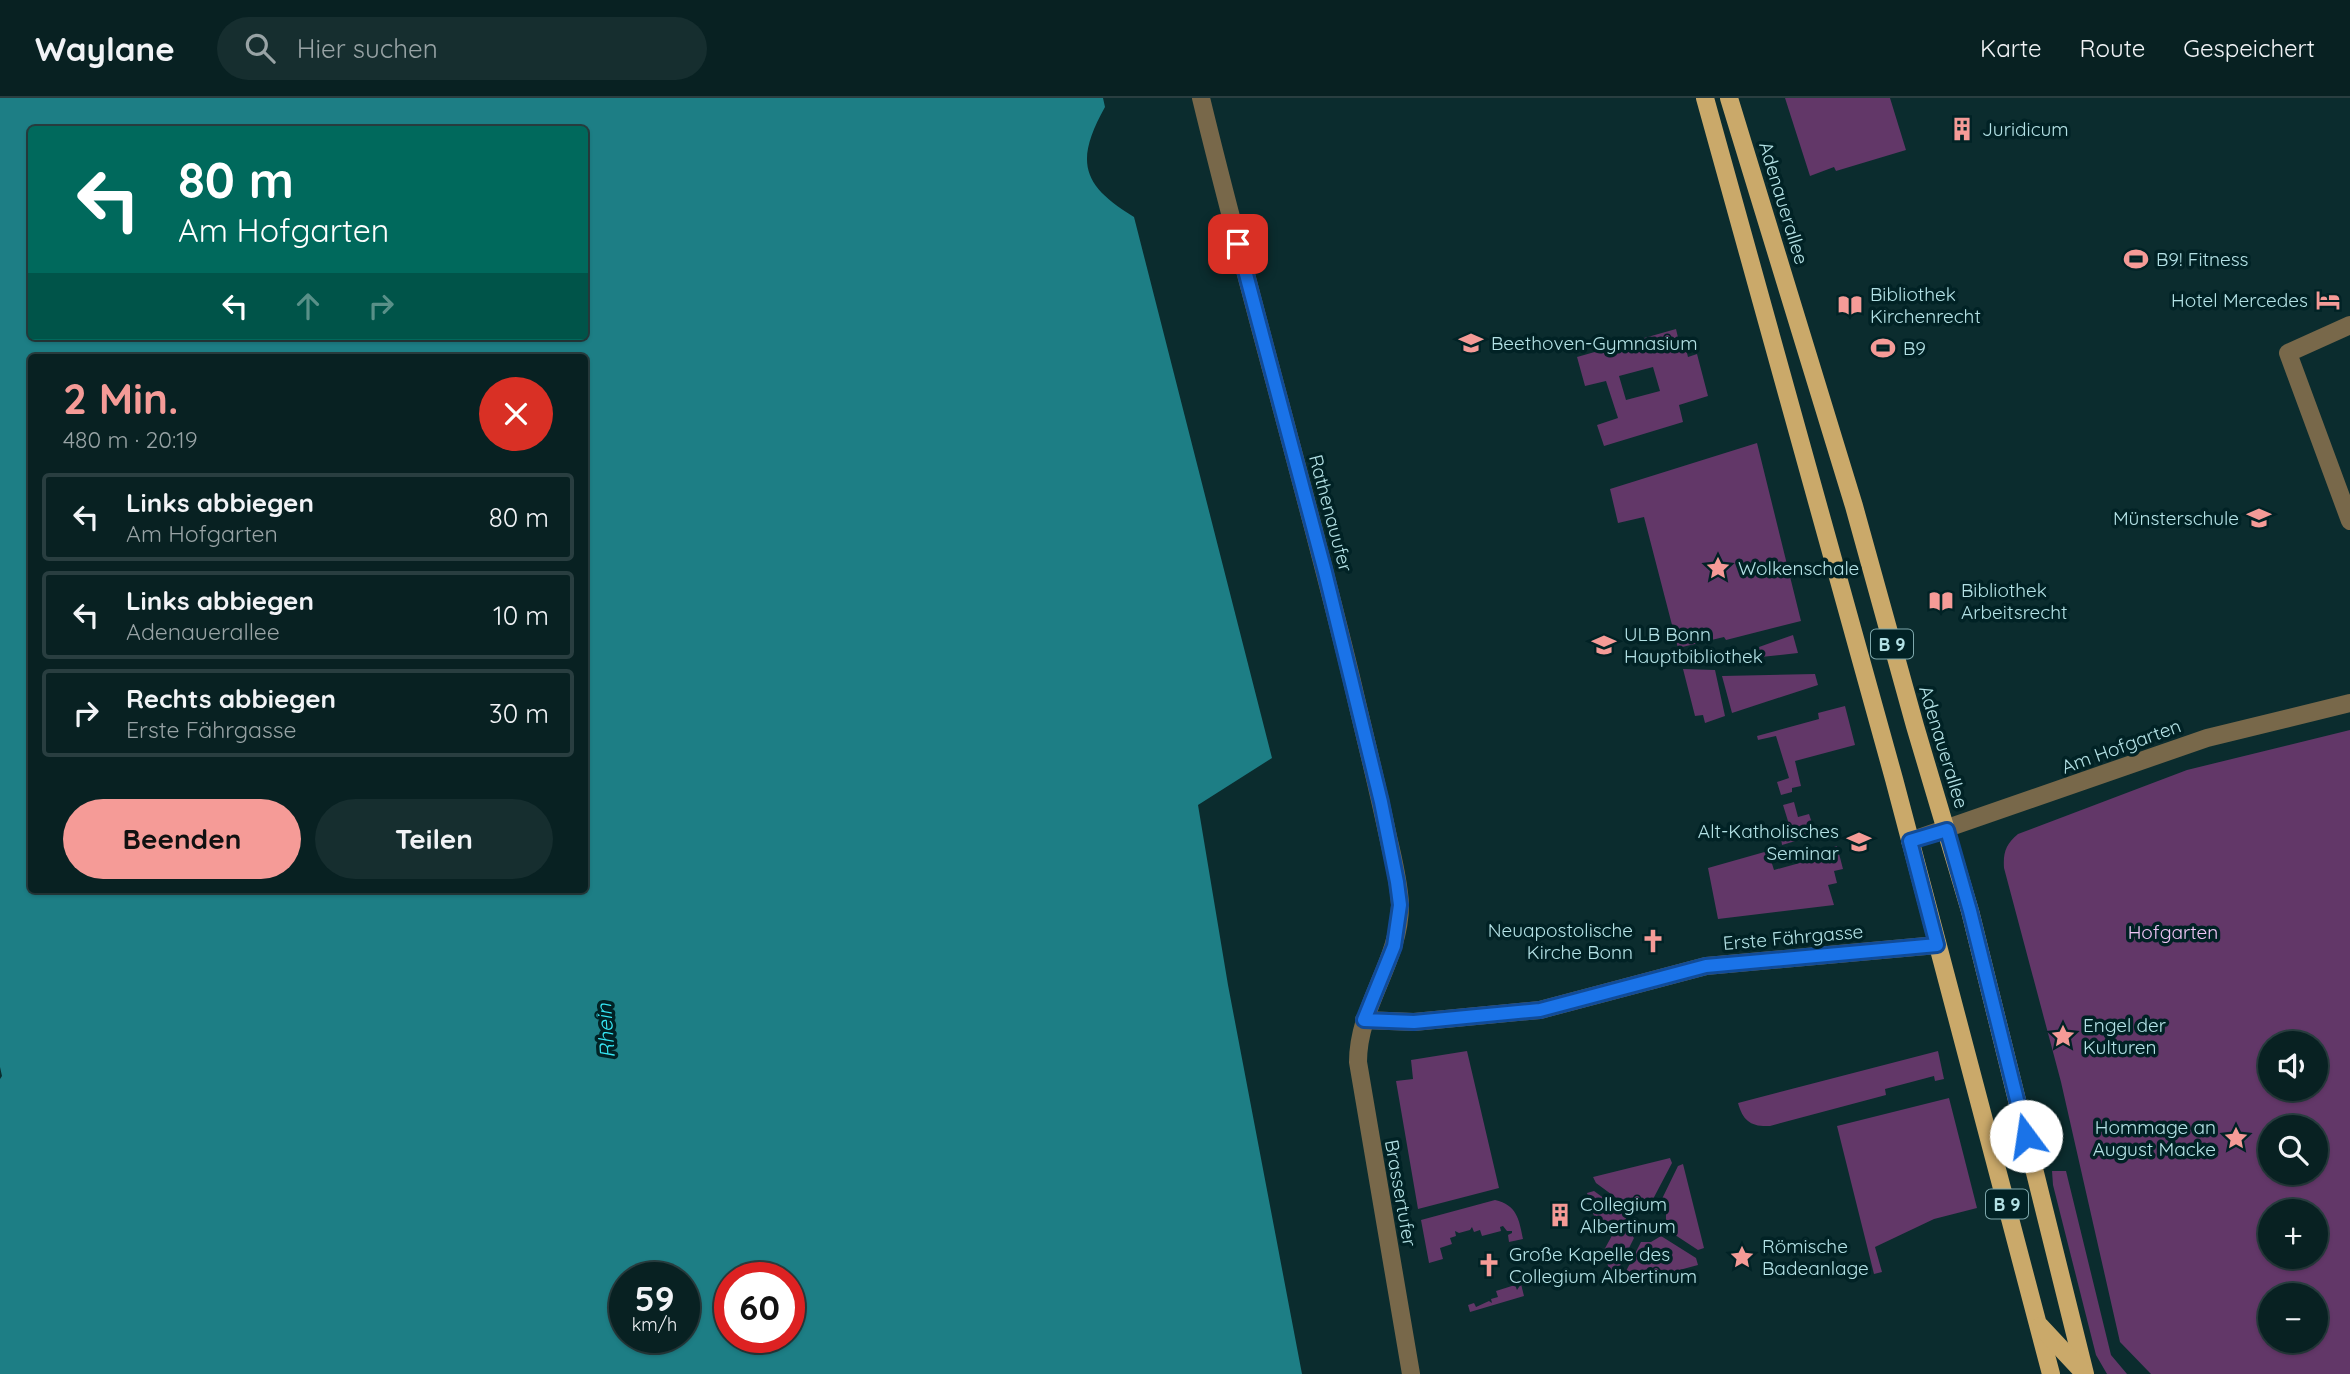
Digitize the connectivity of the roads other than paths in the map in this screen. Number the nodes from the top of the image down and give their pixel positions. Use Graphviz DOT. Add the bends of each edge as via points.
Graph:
graph roads {
  1 [pos="1201,98"];
  2 [pos="1705,98"];
  3 [pos="1729,98"];
  4 [pos="2350,325"];
  5 [pos="2350,521"];
  6 [pos="2350,704"];
  7 [pos="1947,830"];
  8 [pos="1910,841"];
  9 [pos="1937,945"];
  10 [pos="1364,1020"];
  11 [pos="2040,1326"];
  12 [pos="1411,1374"];
  13 [pos="2051,1374"];
  14 [pos="2085,1374"];
  1 -- 10 [label="street, Rathenauufer" via="1325,572 1397,882 1400,905 1394,946"];
  2 -- 8 [label="main road, B 9"];
  3 -- 7 [label="main road, Adenauerallee / B 9"];
  4 -- 5 [label="street" via="2288,353"];
  6 -- 7 [label="street, Am Hofgarten" via="2207,738"];
  7 -- 8 [label="street, Am Hofgarten"];
  7 -- 14 [label="main road, Adenauerallee / B 9"];
  8 -- 9 [label="main road, B 9"];
  9 -- 10 [label="street, Erste Fährgasse" via="1706,966 1540,1010 1414,1022"];
  9 -- 11 [label="main road, B 9"];
  10 -- 12 [label="street, Brassertufer" via="1358,1062"];
  11 -- 13 [label="main road, B 9"];
  11 -- 14 [label="main road"];
}
